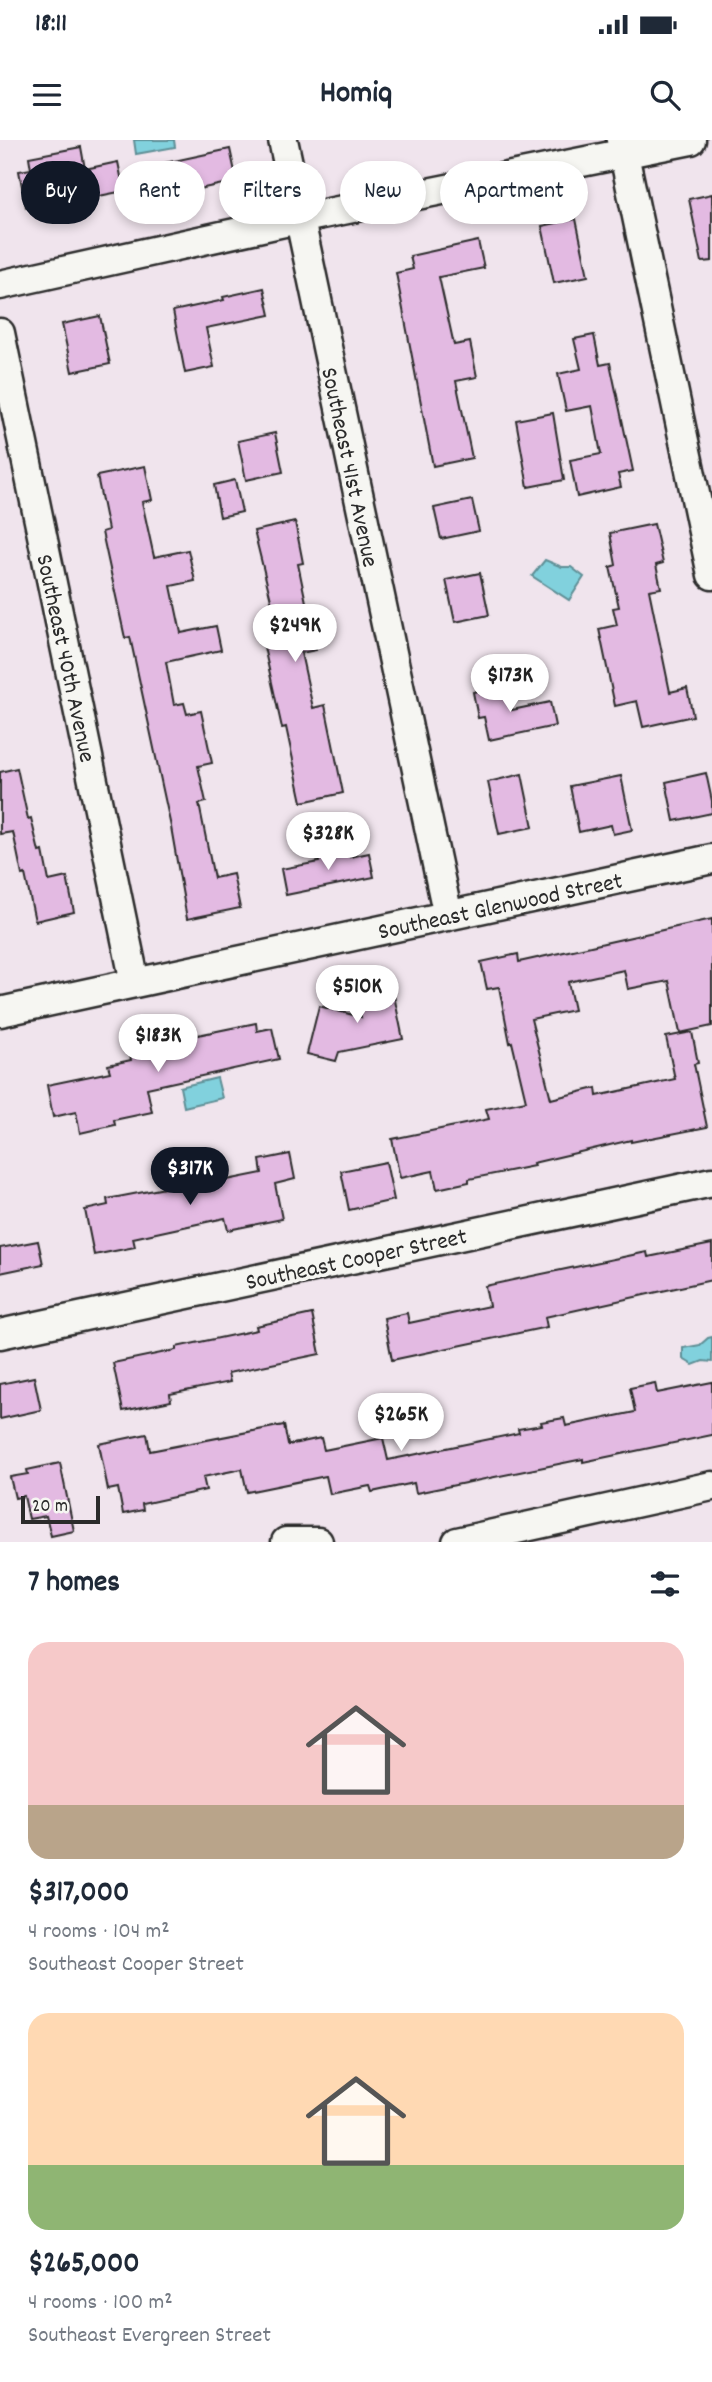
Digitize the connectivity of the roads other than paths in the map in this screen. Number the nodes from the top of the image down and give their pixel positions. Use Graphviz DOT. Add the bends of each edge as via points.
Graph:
graph roads {
  1 [pos="283,140"];
  2 [pos="691,140"];
  3 [pos="622,147"];
  4 [pos="287,161"];
  5 [pos="326,213"];
  6 [pos="275,224"];
  7 [pos="299,224"];
  8 [pos="0,285"];
  9 [pos="0,332"];
  10 [pos="712,575"];
  11 [pos="712,859"];
  12 [pos="448,916"];
  13 [pos="135,983"];
  14 [pos="0,1012"];
  15 [pos="712,1182"];
  16 [pos="0,1334"];
  17 [pos="712,1486"];
  18 [pos="286,1542"];
  19 [pos="318,1542"];
  20 [pos="457,1542"];
  1 -- 4 [label="street, Southeast 41st Avenue"];
  2 -- 3 [label="street"];
  3 -- 5 [label="street"];
  3 -- 10 [label="street"];
  6 -- 8 [label="street"];
  7 -- 12 [label="street, Southeast 41st Avenue"];
  9 -- 13 [label="street, Southeast 40th Avenue"];
  11 -- 12 [label="street, Southeast Glenwood Street"];
  12 -- 13 [label="street, Southeast Glenwood Street"];
  13 -- 14 [label="street, Southeast Glenwood Street"];
  15 -- 16 [label="street, Southeast Cooper Street"];
  17 -- 20 [label="street"];
  18 -- 19 [label="street"];
}
